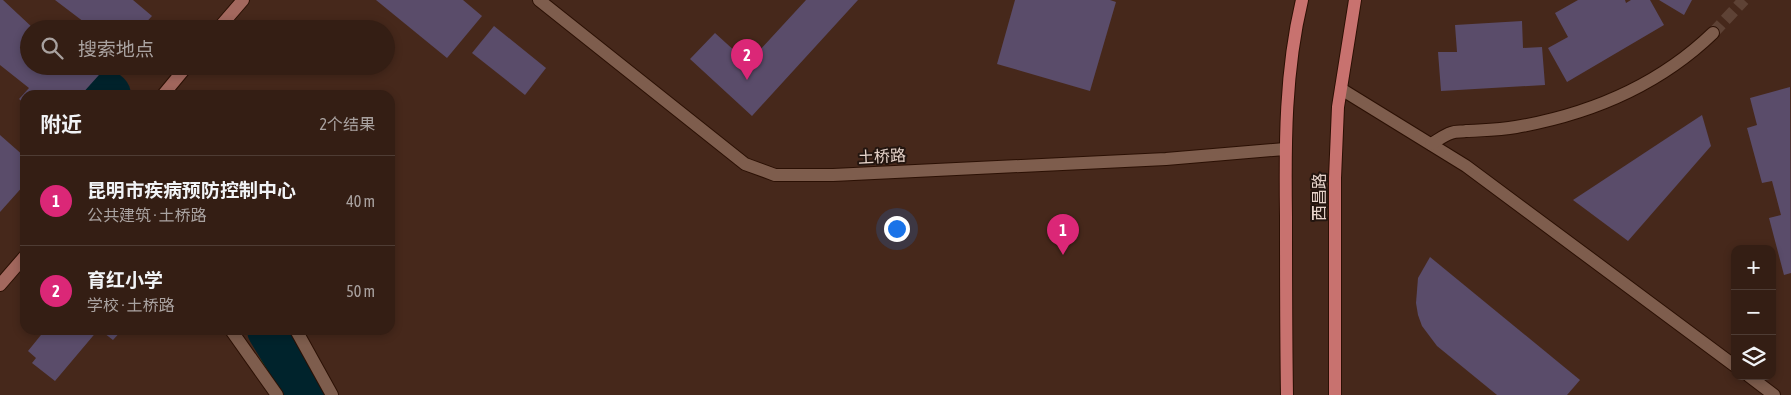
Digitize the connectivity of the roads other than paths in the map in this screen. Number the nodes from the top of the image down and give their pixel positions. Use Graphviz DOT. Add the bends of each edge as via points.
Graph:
graph roads {
  1 [pos="243,0"];
  2 [pos="539,0"];
  3 [pos="1302,0"];
  4 [pos="1355,0"];
  5 [pos="226,20"];
  6 [pos="1713,33"];
  7 [pos="180,75"];
  8 [pos="1341,89"];
  9 [pos="167,90"];
  10 [pos="1431,144"];
  11 [pos="1285,149"];
  12 [pos="20,262"];
  13 [pos="0,285"];
  14 [pos="235,335"];
  15 [pos="299,335"];
  16 [pos="1731,363"];
  17 [pos="1754,380"];
  18 [pos="277,395"];
  19 [pos="332,395"];
  20 [pos="1287,395"];
  21 [pos="1335,395"];
  22 [pos="1774,395"];
  1 -- 5 [label="street"];
  2 -- 11 [label="street, 土桥路" via="746,164 776,175 1166,159"];
  3 -- 11 [label="main road, 西昌路" via="1287,94"];
  4 -- 8 [label="main road, 西昌路"];
  6 -- 10 [label="street" via="1674,65 1644,84 1580,113 1510,128 1451,133"];
  7 -- 9 [label="street"];
  8 -- 10 [label="street"];
  8 -- 21 [label="main road, 西昌路" via="1335,178"];
  10 -- 16 [label="street" via="1466,166"];
  11 -- 20 [label="main road, 西昌路"];
  12 -- 13 [label="street"];
  14 -- 18 [label="street"];
  15 -- 19 [label="street"];
  17 -- 22 [label="street"];
}
